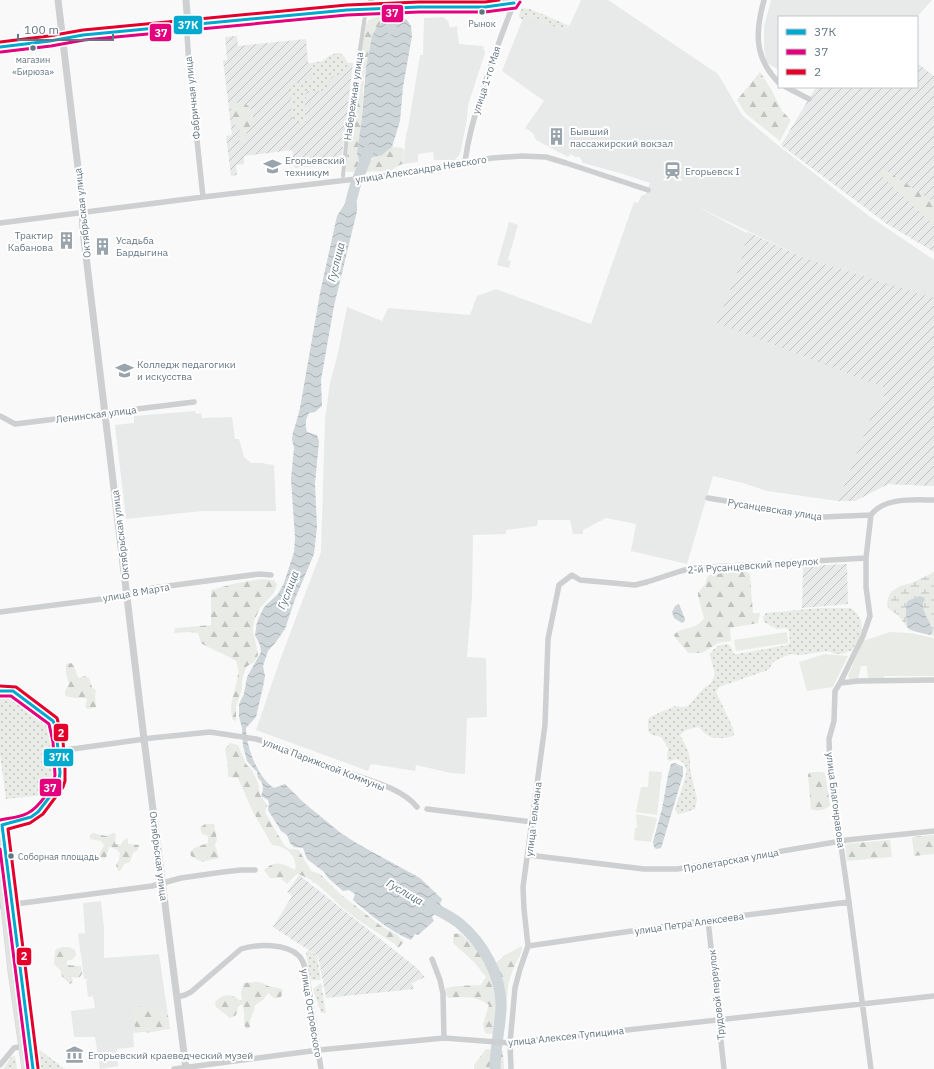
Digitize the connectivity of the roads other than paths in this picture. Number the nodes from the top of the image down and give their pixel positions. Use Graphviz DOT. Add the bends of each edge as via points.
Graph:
graph roads {
  1 [pos="58,0"];
  2 [pos="186,0"];
  3 [pos="764,0"];
  4 [pos="515,1"];
  5 [pos="372,6"];
  6 [pos="365,16"];
  7 [pos="188,26"];
  8 [pos="62,38"];
  9 [pos="0,42"];
  10 [pos="0,47"];
  11 [pos="778,82"];
  12 [pos="788,88"];
  13 [pos="809,99"];
  14 [pos="465,162"];
  15 [pos="344,178"];
  16 [pos="648,190"];
  17 [pos="203,197"];
  18 [pos="82,213"];
  19 [pos="0,223"];
  20 [pos="194,402"];
  21 [pos="105,413"];
  22 [pos="0,416"];
  23 [pos="708,498"];
  24 [pos="934,500"];
  25 [pos="871,515"];
  26 [pos="866,558"];
  27 [pos="271,575"];
  28 [pos="572,575"];
  29 [pos="127,594"];
  30 [pos="0,612"];
  31 [pos="934,680"];
  32 [pos="840,684"];
  33 [pos="0,691"];
  34 [pos="144,739"];
  35 [pos="58,751"];
  36 [pos="418,807"];
  37 [pos="427,809"];
  38 [pos="532,822"];
  39 [pos="1,825"];
  40 [pos="934,831"];
  41 [pos="841,842"];
  42 [pos="528,855"];
  43 [pos="0,862"];
  44 [pos="255,870"];
  45 [pos="162,883"];
  46 [pos="850,902"];
  47 [pos="5,905"];
  48 [pos="708,920"];
  49 [pos="528,946"];
  50 [pos="432,959"];
  51 [pos="177,996"];
  52 [pos="934,996"];
  53 [pos="863,1004"];
  54 [pos="718,1020"];
  55 [pos="444,1038"];
  56 [pos="510,1043"];
  57 [pos="23,1046"];
  58 [pos="319,1050"];
  59 [pos="0,1066"];
  60 [pos="186,1068"];
  61 [pos="26,1069"];
  62 [pos="33,1069"];
  63 [pos="174,1069"];
  64 [pos="321,1069"];
  65 [pos="510,1069"];
  66 [pos="724,1069"];
  67 [pos="870,1069"];
  1 -- 8 [label="street, Октябрьская улица"];
  2 -- 7 [label="street, Фабричная улица"];
  3 -- 11 [label="street" via="759,17 758,42 762,61"];
  4 -- 5 [label="main road" via="485,7"];
  4 -- 14 [label="street, улица 1-го Мая" via="477,107 466,148"];
  5 -- 7 [label="main road"];
  6 -- 15 [label="street, Набережная улица" via="347,135"];
  7 -- 8 [label="main road"];
  7 -- 17 [label="street, Фабричная улица" via="186,34"];
  8 -- 9 [label="main road" via="48,36"];
  8 -- 10 [label="main road"];
  8 -- 18 [label="street, Октябрьская улица"];
  12 -- 13 [label="street"];
  14 -- 15 [label="street, улица Александра Невского" via="368,177"];
  14 -- 16 [label="street, улица Александра Невского" via="522,156 546,158"];
  15 -- 17 [label="street, улица Александра Невского"];
  17 -- 18 [label="street, улица Александра Невского"];
  18 -- 19 [label="street, улица Александра Невского"];
  18 -- 21 [label="street, Октябрьская улица"];
  20 -- 21 [label="street, Ленинская улица"];
  21 -- 22 [label="street, Ленинская улица" via="14,424"];
  21 -- 29 [label="street, Октябрьская улица"];
  23 -- 25 [label="street, Русанцевская улица" via="823,517"];
  24 -- 25 [label="street" via="893,502 881,506"];
  25 -- 26 [label="street, улица Благонравова"];
  26 -- 28 [label="street, 2-й Русанцевский переулок" via="694,568 635,585 580,580"];
  26 -- 32 [label="street, улица Благонравова" via="869,621"];
  27 -- 29 [label="street, улица 8 Марта" via="259,574 153,588"];
  28 -- 38 [label="street, улица Тельмана" via="559,585 548,639 545,725"];
  29 -- 30 [label="street, улица 8 Марта"];
  29 -- 34 [label="street, Октябрьская улица"];
  31 -- 32 [label="street" via="858,681"];
  32 -- 41 [label="street, улица Благонравова" via="835,691 834,721 829,746"];
  33 -- 35 [label="main road" via="13,691 51,718 56,727"];
  34 -- 35 [label="street, улица Парижской Коммуны"];
  34 -- 36 [label="street, улица Парижской Коммуны" via="210,732 256,739 382,786 407,797"];
  34 -- 45 [label="street, Октябрьская улица"];
  35 -- 39 [label="main road" via="60,779 49,798 31,817"];
  37 -- 38 [label="street"];
  38 -- 42 [label="street, улица Тельмана"];
  39 -- 47 [label="main road"];
  40 -- 41 [label="street, Пролетарская улица"];
  41 -- 42 [label="street, Пролетарская улица" via="677,869 644,869"];
  41 -- 46 [label="street, улица Благонравова"];
  42 -- 49 [label="street, улица Тельмана" via="524,888"];
  43 -- 47 [label="main road"];
  44 -- 45 [label="street" via="223,872"];
  45 -- 47 [label="street"];
  45 -- 51 [label="street, Октябрьская улица"];
  46 -- 48 [label="street, улица Петра Алексеева"];
  46 -- 53 [label="street, улица Благонравова"];
  47 -- 57 [label="main road"];
  47 -- 62 [label="main road"];
  48 -- 49 [label="street, улица Петра Алексеева"];
  48 -- 54 [label="street, Трудовой переулок"];
  49 -- 56 [label="street, улица Тельмана" via="515,988"];
  50 -- 55 [label="street" via="443,994"];
  51 -- 58 [label="street, улица Островского" via="185,996 192,992 241,949 267,945 288,950 300,956 304,962"];
  51 -- 60 [label="street, Октябрьская улица"];
  52 -- 53 [label="street, улица Алексея Тупицина"];
  53 -- 54 [label="street, улица Алексея Тупицина"];
  53 -- 67 [label="street, улица Благонравова"];
  54 -- 56 [label="street, улица Алексея Тупицина"];
  54 -- 66 [label="street, Трудовой переулок"];
  55 -- 56 [label="street, улица Алексея Тупицина"];
  55 -- 58 [label="street, улица Алексея Тупицина"];
  56 -- 65 [label="street, улица Тельмана"];
  57 -- 59 [label="street" via="14,1048"];
  57 -- 61 [label="main road"];
  58 -- 60 [label="street, улица Алексея Тупицина"];
  58 -- 64 [label="street, улица Островского"];
  60 -- 63 [label="street, улица Алексея Тупицина"];
}
